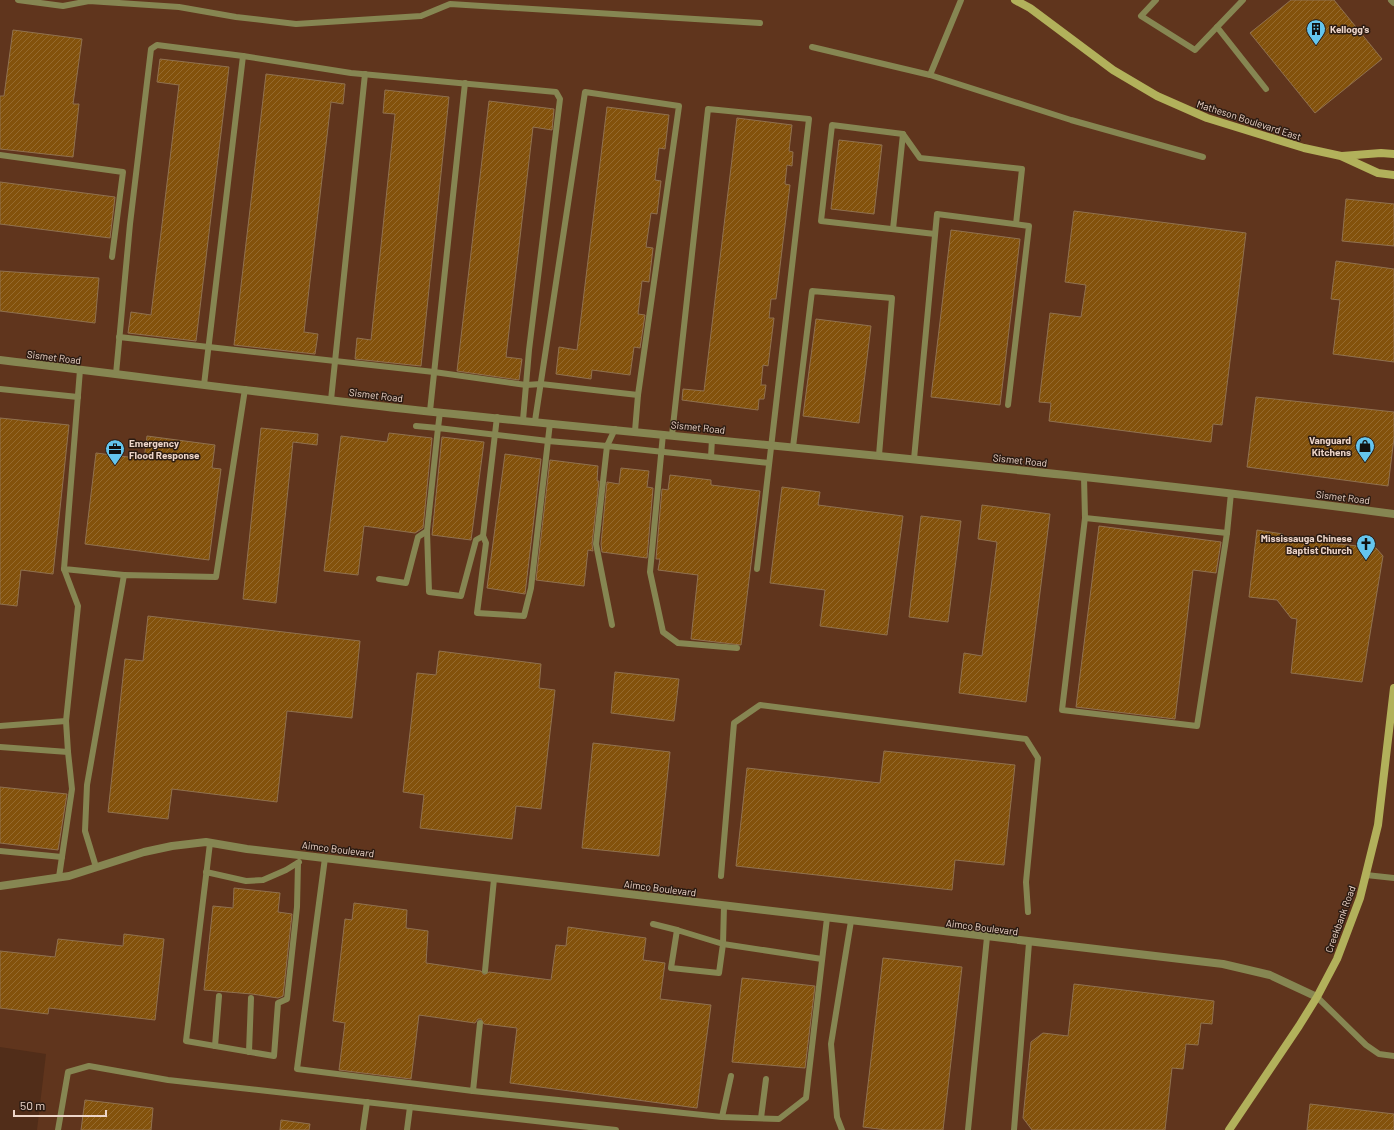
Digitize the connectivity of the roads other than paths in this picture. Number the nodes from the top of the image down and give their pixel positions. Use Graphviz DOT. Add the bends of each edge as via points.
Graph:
graph roads {
  1 [pos="18,0"];
  2 [pos="179,0"];
  3 [pos="961,0"];
  4 [pos="1015,0"];
  5 [pos="1156,0"];
  6 [pos="1243,0"];
  7 [pos="90,1"];
  8 [pos="179,7"];
  9 [pos="760,23"];
  10 [pos="1217,27"];
  11 [pos="812,47"];
  12 [pos="243,56"];
  13 [pos="365,74"];
  14 [pos="930,75"];
  15 [pos="465,83"];
  16 [pos="1266,89"];
  17 [pos="903,134"];
  18 [pos="1394,154"];
  19 [pos="0,156"];
  20 [pos="1341,156"];
  21 [pos="1203,157"];
  22 [pos="1394,175"];
  23 [pos="1016,224"];
  24 [pos="893,229"];
  25 [pos="935,234"];
  26 [pos="112,257"];
  27 [pos="119,337"];
  28 [pos="209,348"];
  29 [pos="0,360"];
  30 [pos="336,362"];
  31 [pos="80,370"];
  32 [pos="434,372"];
  33 [pos="116,374"];
  34 [pos="541,384"];
  35 [pos="204,385"];
  36 [pos="526,385"];
  37 [pos="0,389"];
  38 [pos="245,389"];
  39 [pos="638,395"];
  40 [pos="78,397"];
  41 [pos="331,400"];
  42 [pos="1008,405"];
  43 [pos="430,411"];
  44 [pos="440,412"];
  45 [pos="497,417"];
  46 [pos="523,420"];
  47 [pos="535,421"];
  48 [pos="550,423"];
  49 [pos="416,426"];
  50 [pos="438,428"];
  51 [pos="615,429"];
  52 [pos="635,431"];
  53 [pos="495,434"];
  54 [pos="663,434"];
  55 [pos="672,435"];
  56 [pos="712,439"];
  57 [pos="548,441"];
  58 [pos="772,444"];
  59 [pos="606,446"];
  60 [pos="793,446"];
  61 [pos="661,452"];
  62 [pos="879,455"];
  63 [pos="711,457"];
  64 [pos="914,459"];
  65 [pos="769,463"];
  66 [pos="1084,477"];
  67 [pos="1231,493"];
  68 [pos="1394,514"];
  69 [pos="1085,518"];
  70 [pos="427,531"];
  71 [pos="1227,533"];
  72 [pos="483,536"];
  73 [pos="64,570"];
  74 [pos="756,570"];
  75 [pos="124,576"];
  76 [pos="378,579"];
  77 [pos="612,625"];
  78 [pos="737,648"];
  79 [pos="1394,688"];
  80 [pos="66,721"];
  81 [pos="0,726"];
  82 [pos="0,747"];
  83 [pos="1390,750"];
  84 [pos="68,752"];
  85 [pos="210,843"];
  86 [pos="0,851"];
  87 [pos="300,854"];
  88 [pos="62,857"];
  89 [pos="325,858"];
  90 [pos="298,864"];
  91 [pos="96,868"];
  92 [pos="206,872"];
  93 [pos="1366,875"];
  94 [pos="721,876"];
  95 [pos="60,878"];
  96 [pos="494,878"];
  97 [pos="1394,878"];
  98 [pos="0,886"];
  99 [pos="724,906"];
  100 [pos="1028,912"];
  101 [pos="827,918"];
  102 [pos="851,921"];
  103 [pos="653,924"];
  104 [pos="677,930"];
  105 [pos="987,937"];
  106 [pos="1029,943"];
  107 [pos="723,944"];
  108 [pos="822,959"];
  109 [pos="485,971"];
  110 [pos="219,996"];
  111 [pos="1317,996"];
  112 [pos="251,998"];
  113 [pos="480,1024"];
  114 [pos="215,1046"];
  115 [pos="249,1052"];
  116 [pos="1394,1056"];
  117 [pos="731,1076"];
  118 [pos="766,1079"];
  119 [pos="473,1091"];
  120 [pos="366,1102"];
  121 [pos="410,1107"];
  122 [pos="722,1117"];
  123 [pos="761,1118"];
  124 [pos="564,1127"];
  125 [pos="58,1130"];
  126 [pos="363,1130"];
  127 [pos="407,1130"];
  128 [pos="616,1130"];
  129 [pos="842,1130"];
  130 [pos="968,1130"];
  131 [pos="1014,1130"];
  132 [pos="1229,1130"];
  1 -- 7 [label="lane" via="62,6"];
  2 -- 8 [label="lane"];
  3 -- 14 [label="lane"];
  4 -- 20 [label="street, Matheson Boulevard East" via="1030,8 1113,70 1156,96 1214,120 1297,146"];
  5 -- 10 [label="lane" via="1141,16 1195,50"];
  6 -- 10 [label="lane"];
  7 -- 8 [label="lane"];
  8 -- 9 [label="lane" via="296,24 422,16 450,4"];
  10 -- 16 [label="lane"];
  11 -- 14 [label="lane"];
  12 -- 13 [label="lane"];
  12 -- 27 [label="lane" via="157,45 151,49"];
  12 -- 28 [label="lane"];
  13 -- 15 [label="lane"];
  13 -- 30 [label="lane"];
  14 -- 21 [label="lane" via="1071,120"];
  15 -- 32 [label="lane"];
  15 -- 36 [label="lane" via="556,92 560,99"];
  17 -- 23 [label="lane" via="920,158 1022,169"];
  17 -- 24 [label="lane"];
  17 -- 24 [label="lane" via="832,125 821,221"];
  18 -- 20 [label="street, Matheson Boulevard East"];
  19 -- 26 [label="lane" via="123,172"];
  20 -- 22 [label="street, Matheson Boulevard East" via="1378,172"];
  23 -- 25 [label="lane" via="937,214"];
  23 -- 42 [label="lane" via="1029,226"];
  24 -- 25 [label="lane"];
  25 -- 64 [label="lane"];
  27 -- 28 [label="lane"];
  27 -- 33 [label="lane"];
  28 -- 30 [label="lane"];
  28 -- 35 [label="lane"];
  29 -- 31 [label="street, Sismet Road"];
  30 -- 32 [label="lane"];
  30 -- 41 [label="lane"];
  31 -- 33 [label="street, Sismet Road"];
  31 -- 40 [label="lane"];
  32 -- 36 [label="lane"];
  32 -- 43 [label="lane"];
  33 -- 35 [label="street, Sismet Road"];
  34 -- 36 [label="lane"];
  34 -- 39 [label="lane"];
  34 -- 39 [label="lane" via="585,92 679,106"];
  34 -- 47 [label="lane"];
  35 -- 38 [label="street, Sismet Road"];
  36 -- 46 [label="lane"];
  37 -- 40 [label="lane"];
  38 -- 41 [label="street, Sismet Road"];
  38 -- 75 [label="lane" via="216,577"];
  39 -- 52 [label="lane"];
  40 -- 73 [label="lane"];
  41 -- 43 [label="street, Sismet Road"];
  43 -- 44 [label="street, Sismet Road"];
  44 -- 45 [label="street, Sismet Road"];
  44 -- 50 [label="lane"];
  45 -- 46 [label="street, Sismet Road"];
  45 -- 53 [label="lane"];
  46 -- 47 [label="street, Sismet Road"];
  47 -- 48 [label="street, Sismet Road"];
  48 -- 51 [label="street, Sismet Road"];
  48 -- 57 [label="lane"];
  49 -- 50 [label="lane"];
  50 -- 53 [label="lane"];
  50 -- 70 [label="lane"];
  51 -- 52 [label="street, Sismet Road"];
  51 -- 59 [label="lane"];
  52 -- 54 [label="street, Sismet Road"];
  53 -- 57 [label="lane"];
  53 -- 72 [label="lane"];
  54 -- 55 [label="street, Sismet Road"];
  54 -- 61 [label="lane"];
  55 -- 56 [label="street, Sismet Road"];
  55 -- 58 [label="lane" via="708,109 724,110 809,119"];
  56 -- 58 [label="street, Sismet Road"];
  56 -- 63 [label="lane"];
  57 -- 59 [label="lane"];
  57 -- 72 [label="lane" via="531,588 524,616 477,613 486,543"];
  58 -- 60 [label="street, Sismet Road"];
  58 -- 65 [label="lane"];
  59 -- 61 [label="lane"];
  59 -- 77 [label="lane" via="596,544"];
  60 -- 62 [label="street, Sismet Road"];
  60 -- 62 [label="lane" via="812,291 892,298"];
  61 -- 63 [label="lane"];
  61 -- 78 [label="lane" via="650,572 663,632 678,643"];
  62 -- 64 [label="street, Sismet Road"];
  63 -- 65 [label="lane"];
  64 -- 66 [label="street, Sismet Road"];
  65 -- 74 [label="lane"];
  66 -- 67 [label="street, Sismet Road"];
  66 -- 69 [label="lane"];
  67 -- 68 [label="street, Sismet Road"];
  67 -- 71 [label="lane"];
  69 -- 71 [label="lane"];
  69 -- 71 [label="lane" via="1062,710 1197,726"];
  70 -- 72 [label="lane" via="429,592 461,596 476,540"];
  70 -- 76 [label="lane" via="418,537 406,583"];
  73 -- 75 [label="lane"];
  73 -- 80 [label="lane" via="78,606"];
  75 -- 91 [label="lane" via="87,785 84,831"];
  79 -- 83 [label="street, Creekbank Road"];
  80 -- 81 [label="lane"];
  80 -- 84 [label="lane"];
  82 -- 84 [label="lane"];
  83 -- 93 [label="street, Creekbank Road" via="1378,825"];
  84 -- 88 [label="lane" via="72,789"];
  85 -- 87 [label="street, Aimco Boulevard"];
  85 -- 91 [label="street, Aimco Boulevard" via="172,846 144,852"];
  85 -- 92 [label="lane"];
  86 -- 88 [label="lane"];
  87 -- 89 [label="street, Aimco Boulevard"];
  87 -- 90 [label="lane"];
  88 -- 95 [label="lane"];
  89 -- 96 [label="street, Aimco Boulevard"];
  89 -- 119 [label="lane" via="296,1069"];
  90 -- 92 [label="lane" via="263,880 246,881"];
  90 -- 115 [label="lane" via="297,907 287,999 278,1003 274,1056"];
  91 -- 95 [label="street, Aimco Boulevard"];
  92 -- 114 [label="lane" via="186,1040"];
  93 -- 97 [label="lane"];
  93 -- 111 [label="street, Creekbank Road" via="1337,959"];
  94 -- 100 [label="lane" via="734,723 760,705 1026,739 1038,758 1026,882"];
  95 -- 98 [label="street, Aimco Boulevard"];
  96 -- 99 [label="street, Aimco Boulevard"];
  96 -- 109 [label="lane"];
  99 -- 101 [label="street, Aimco Boulevard"];
  99 -- 107 [label="lane"];
  101 -- 102 [label="street, Aimco Boulevard"];
  101 -- 108 [label="lane"];
  102 -- 105 [label="street, Aimco Boulevard"];
  102 -- 129 [label="lane" via="831,1044 837,1117"];
  103 -- 104 [label="lane"];
  104 -- 107 [label="lane"];
  104 -- 107 [label="lane" via="671,968 719,973"];
  105 -- 106 [label="street, Aimco Boulevard"];
  105 -- 130 [label="lane"];
  106 -- 111 [label="street, Aimco Boulevard" via="1223,964 1270,975"];
  106 -- 131 [label="lane"];
  107 -- 108 [label="lane"];
  108 -- 123 [label="lane" via="806,1098 779,1119"];
  110 -- 114 [label="lane"];
  111 -- 116 [label="lane" via="1366,1045 1379,1054"];
  111 -- 132 [label="street, Creekbank Road"];
  112 -- 115 [label="lane"];
  113 -- 119 [label="lane"];
  114 -- 115 [label="lane"];
  117 -- 122 [label="lane"];
  118 -- 123 [label="lane"];
  119 -- 122 [label="lane"];
  120 -- 121 [label="lane"];
  120 -- 125 [label="lane" via="168,1080 89,1066 68,1072"];
  120 -- 126 [label="lane"];
  121 -- 124 [label="lane"];
  121 -- 127 [label="lane"];
  122 -- 123 [label="lane"];
  124 -- 128 [label="lane"];
}
